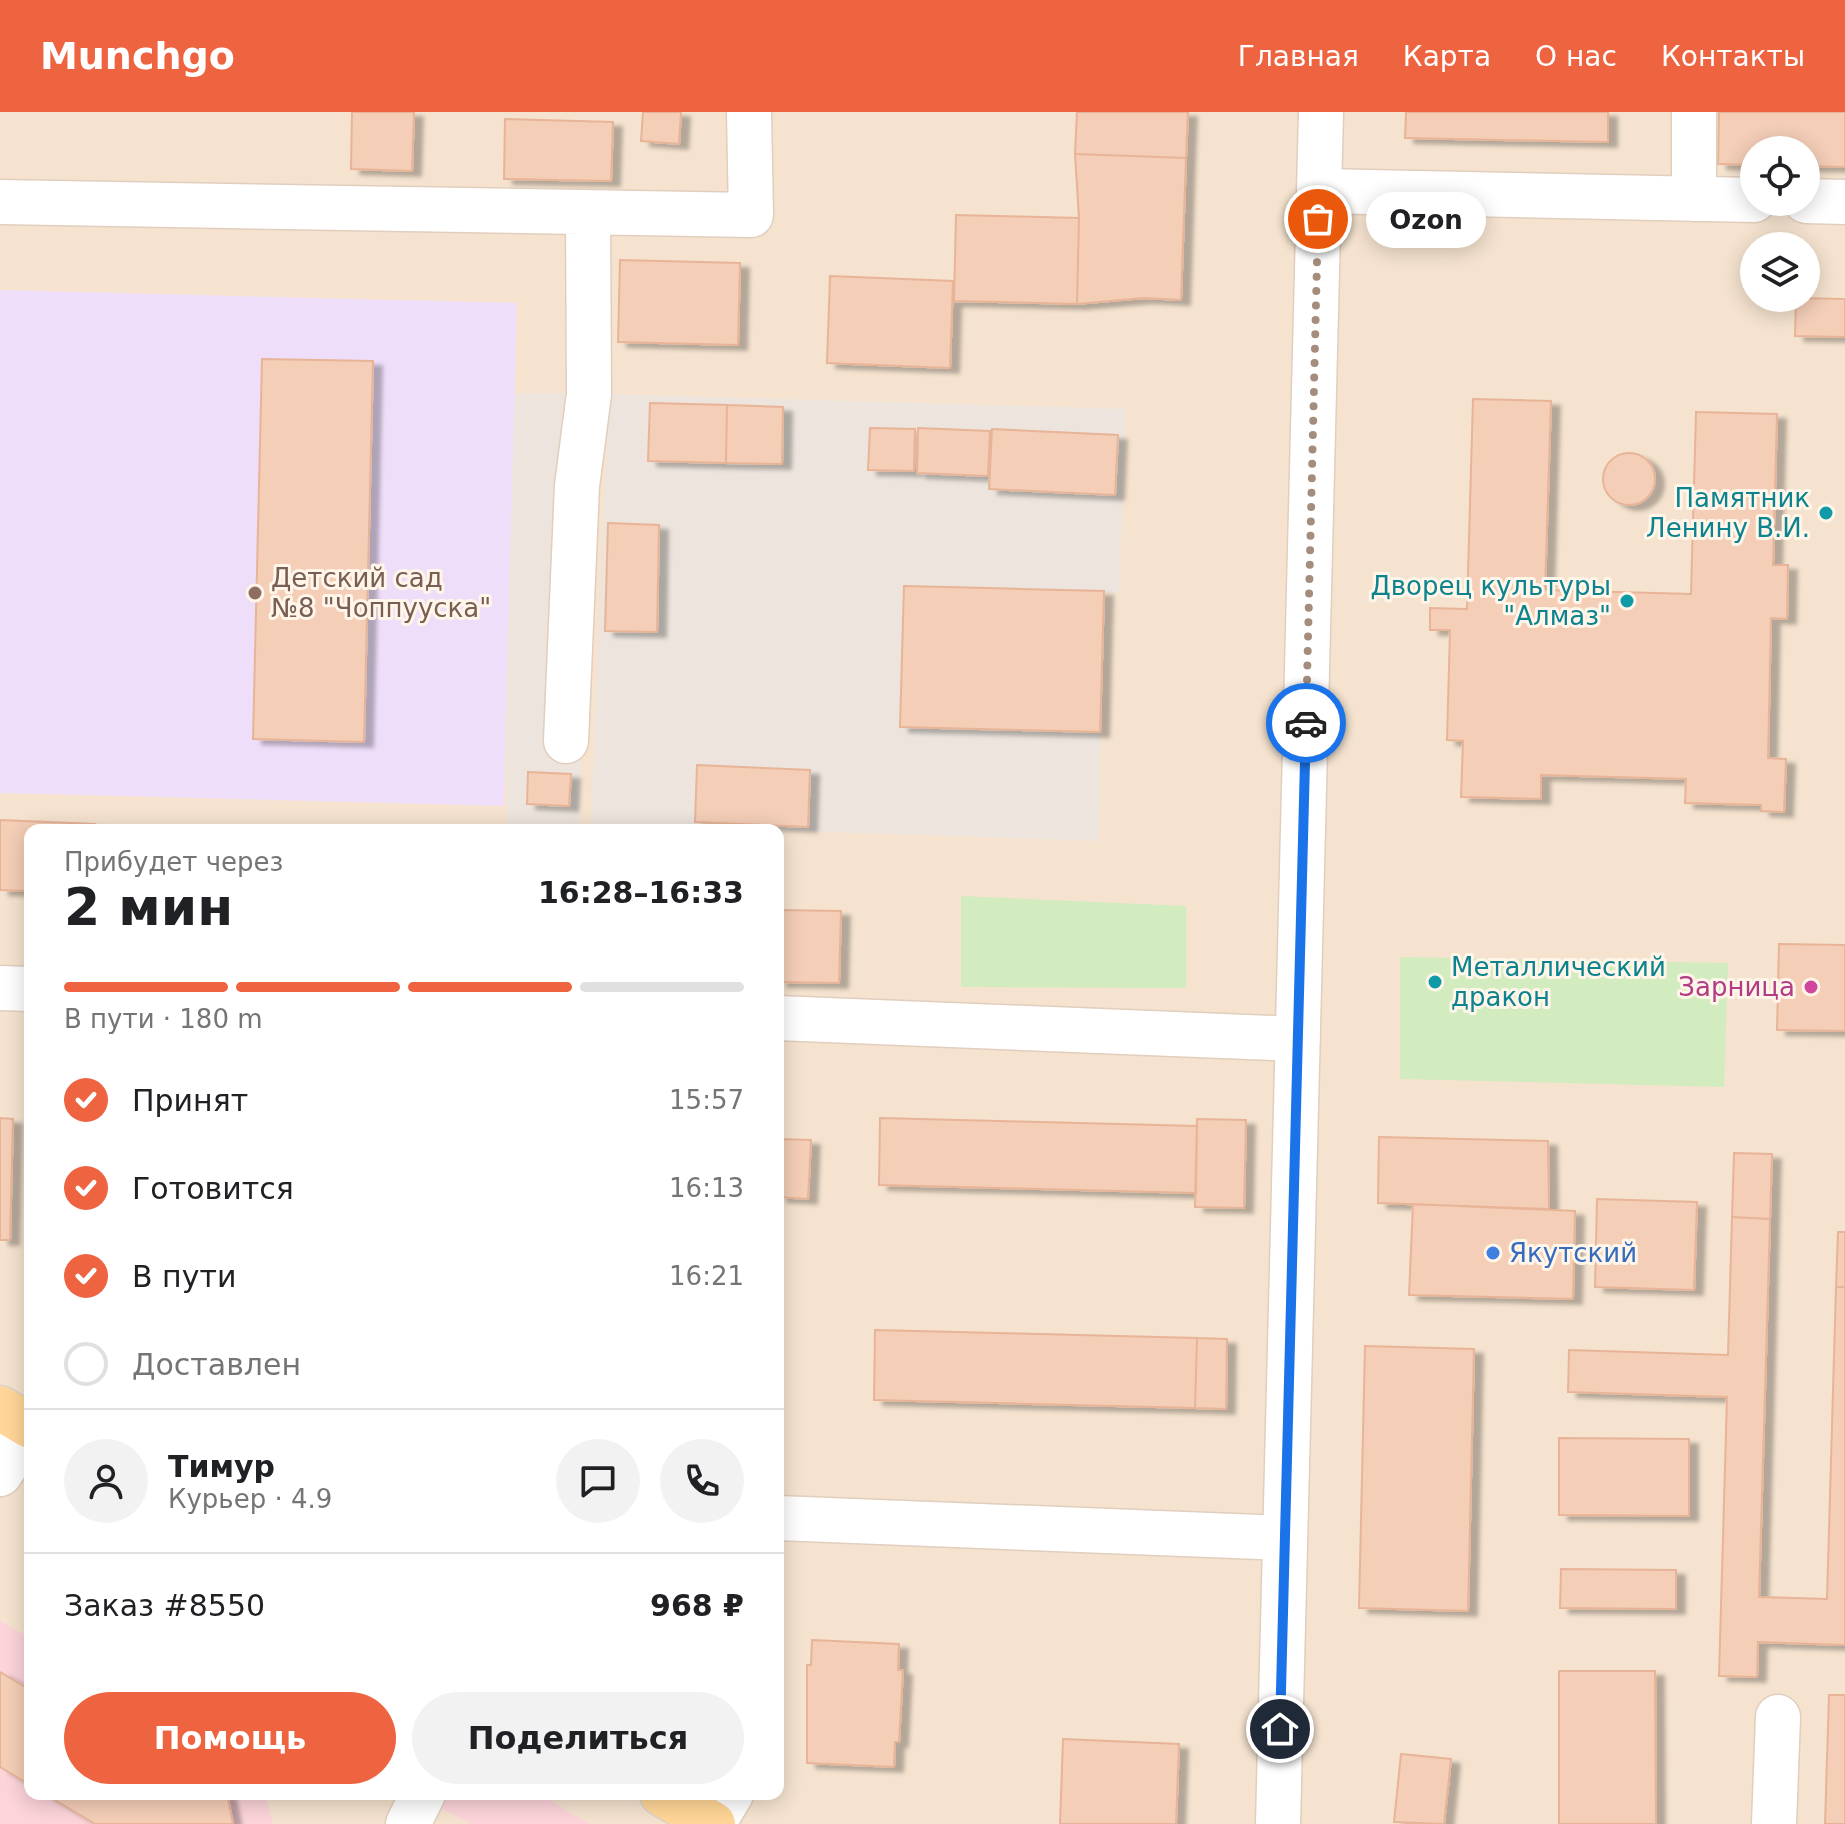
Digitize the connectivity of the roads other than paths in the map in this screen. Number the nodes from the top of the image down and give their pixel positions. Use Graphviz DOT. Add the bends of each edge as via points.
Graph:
graph roads {
  1 [pos="749,112"];
  2 [pos="1321,112"];
  3 [pos="1694,112"];
  4 [pos="1319,191"];
  5 [pos="1694,199"];
  6 [pos="1740,200"];
  7 [pos="1820,201"];
  8 [pos="0,202"];
  9 [pos="1845,202"];
  10 [pos="588,212"];
  11 [pos="566,741"];
  12 [pos="0,988"];
  13 [pos="24,989"];
  14 [pos="784,1018"];
  15 [pos="1298,1039"];
  16 [pos="0,1408"];
  17 [pos="24,1422"];
  18 [pos="24,1436"];
  19 [pos="0,1474"];
  20 [pos="784,1518"];
  21 [pos="1285,1538"];
  22 [pos="1778,1717"];
  23 [pos="420,1800"];
  24 [pos="672,1800"];
  25 [pos="727,1800"];
  26 [pos="408,1824"];
  27 [pos="713,1824"];
  28 [pos="1278,1824"];
  29 [pos="1774,1824"];
  1 -- 10 [label="street" via="751,215"];
  2 -- 4 [label="street"];
  3 -- 5 [label="street"];
  4 -- 5 [label="street"];
  4 -- 15 [label="street"];
  5 -- 6 [label="street"];
  7 -- 9 [label="street"];
  8 -- 10 [label="street"];
  10 -- 11 [label="street" via="589,390 577,486"];
  12 -- 13 [label="street"];
  14 -- 15 [label="street"];
  15 -- 21 [label="street"];
  16 -- 17 [label="main road"];
  18 -- 19 [label="street"];
  20 -- 21 [label="street"];
  21 -- 28 [label="street"];
  22 -- 29 [label="street"];
  23 -- 26 [label="street"];
  24 -- 27 [label="main road"];
  25 -- 27 [label="street"];
}
